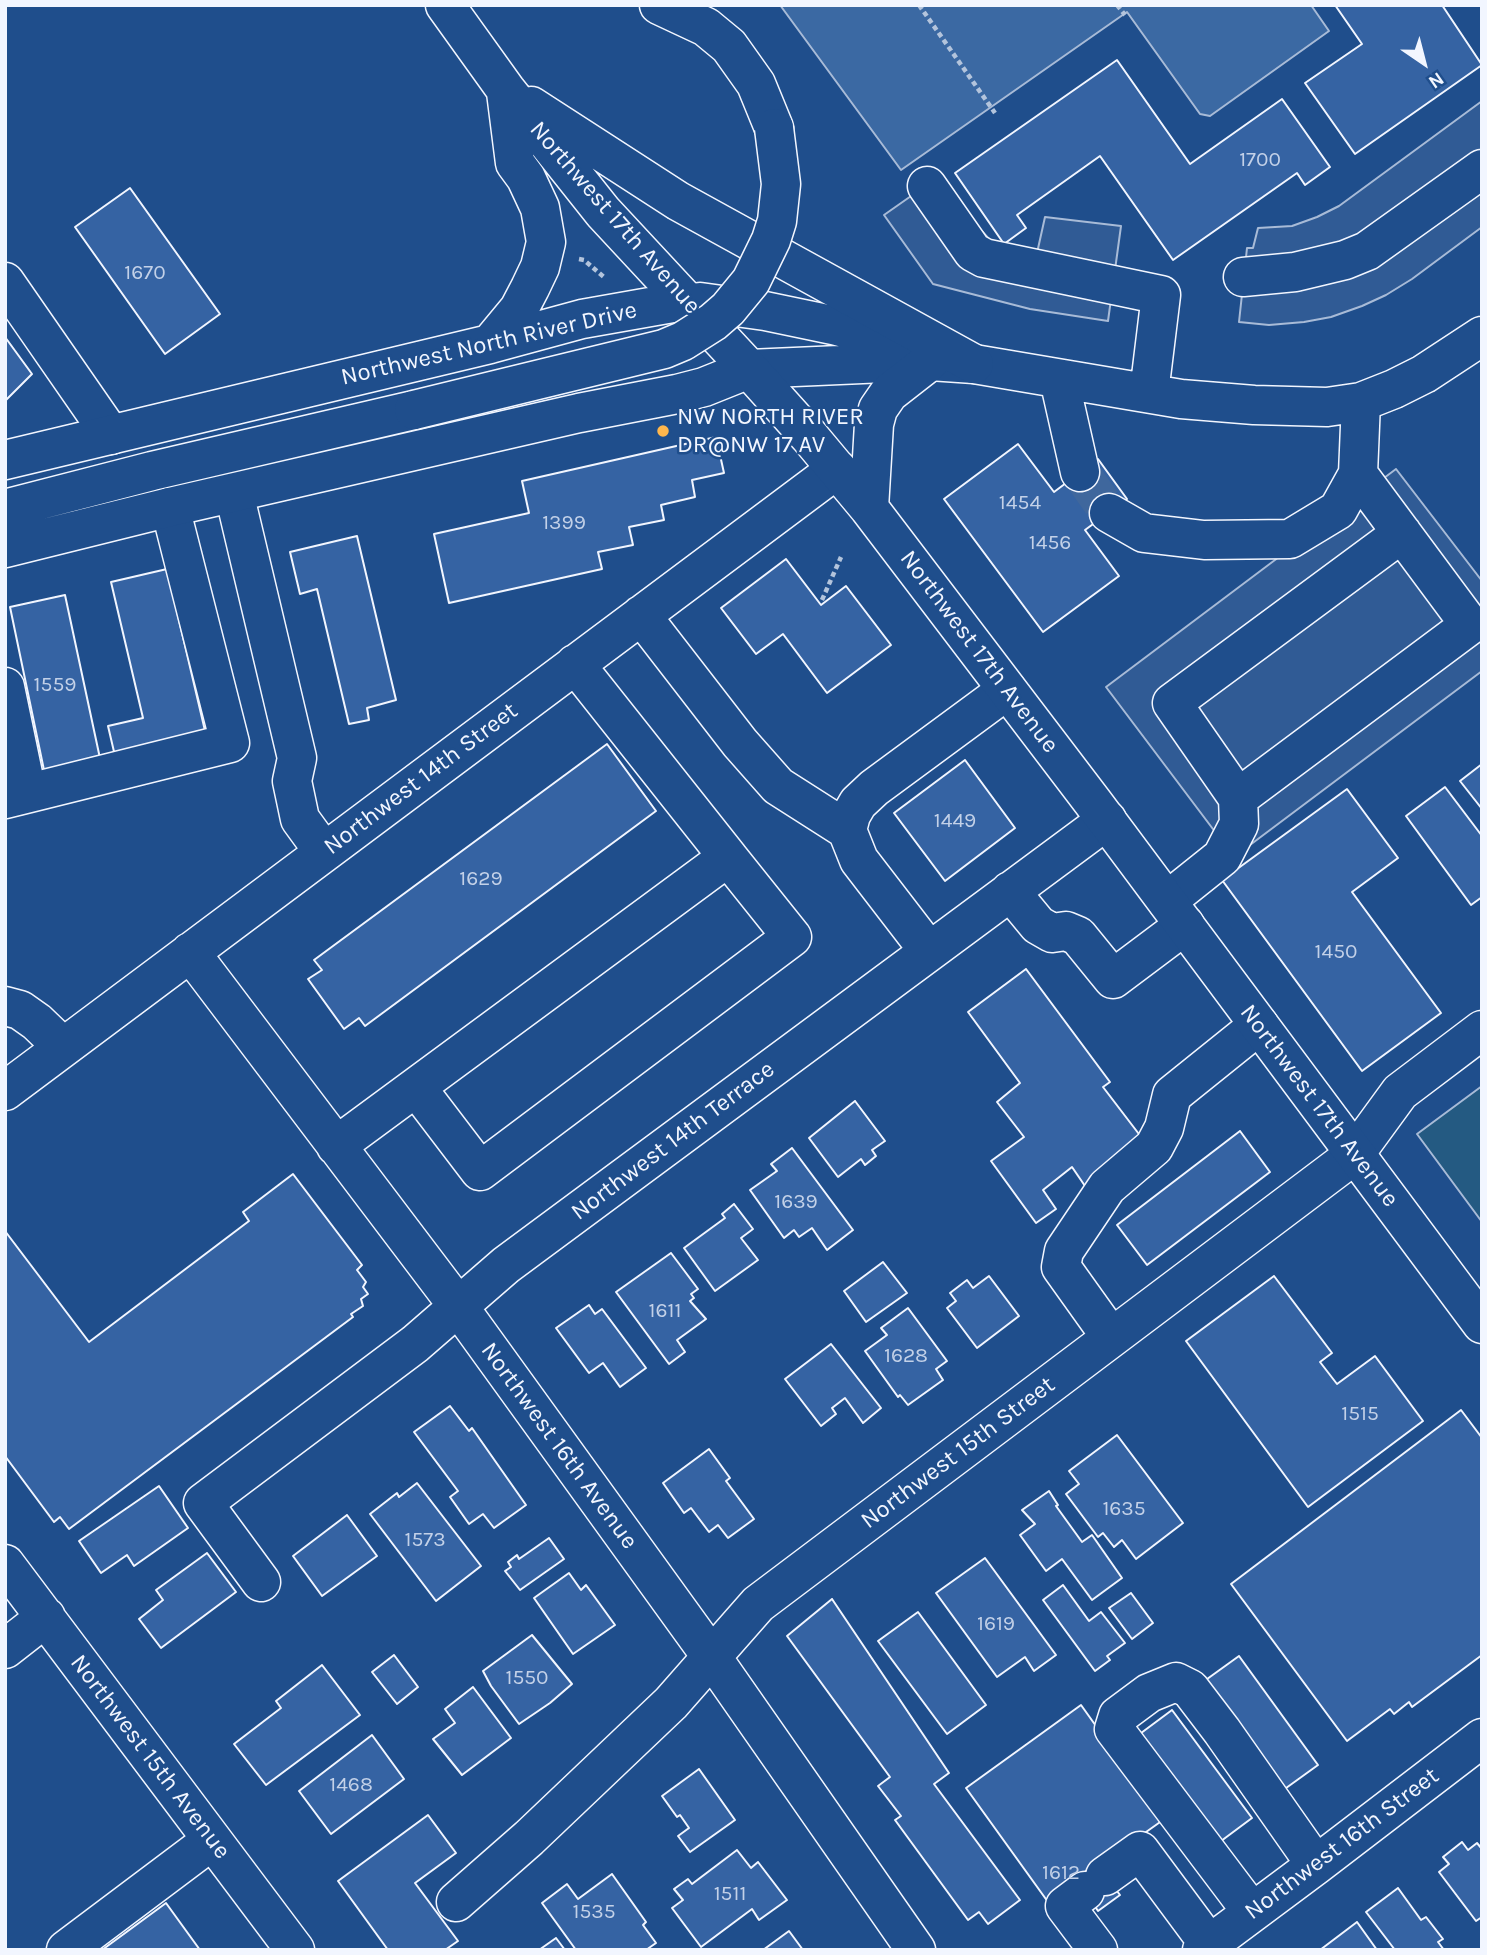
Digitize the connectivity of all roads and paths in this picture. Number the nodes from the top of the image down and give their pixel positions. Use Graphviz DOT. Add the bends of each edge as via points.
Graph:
graph roads {
  1 [pos="445,5"];
  2 [pos="659,5"];
  3 [pos="919,5"];
  4 [pos="1117,5"];
  5 [pos="1125,15"];
  6 [pos="506,90"];
  7 [pos="995,113"];
  8 [pos="1482,169"];
  9 [pos="927,186"];
  10 [pos="571,258"];
  11 [pos="1243,277"];
  12 [pos="5,282"];
  13 [pos="607,282"];
  14 [pos="684,301"];
  15 [pos="1482,336"];
  16 [pos="490,344"];
  17 [pos="930,361"];
  18 [pos="974,364"];
  19 [pos="749,369"];
  20 [pos="1059,379"];
  21 [pos="1149,393"];
  22 [pos="1361,402"];
  23 [pos="111,435"];
  24 [pos="5,460"];
  25 [pos="837,469"];
  26 [pos="1080,472"];
  27 [pos="1358,474"];
  28 [pos="234,493"];
  29 [pos="170,507"];
  30 [pos="869,508"];
  31 [pos="5,509"];
  32 [pos="1109,513"];
  33 [pos="1402,533"];
  34 [pos="5,548"];
  35 [pos="841,557"];
  36 [pos="822,600"];
  37 [pos="641,615"];
  38 [pos="575,664"];
  39 [pos="5,687"];
  40 [pos="1007,690"];
  41 [pos="16,796"];
  42 [pos="1238,798"];
  43 [pos="1107,820"];
  44 [pos="847,830"];
  45 [pos="324,852"];
  46 [pos="728,857"];
  47 [pos="1010,891"];
  48 [pos="1176,913"];
  49 [pos="929,951"];
  50 [pos="190,952"];
  51 [pos="5,1006"];
  52 [pos="1259,1026"];
  53 [pos="1482,1030"];
  54 [pos="63,1047"];
  55 [pos="416,1087"];
  56 [pos="5,1091"];
  57 [pos="336,1146"];
  58 [pos="1354,1155"];
  59 [pos="458,1306"];
  60 [pos="1482,1324"];
  61 [pos="1111,1337"];
  62 [pos="5,1564"];
  63 [pos="261,1582"];
  64 [pos="46,1618"];
  65 [pos="5,1649"];
  66 [pos="711,1656"];
  67 [pos="1482,1738"];
  68 [pos="211,1841"];
  69 [pos="1316,1866"];
  70 [pos="456,1902"];
  71 [pos="1252,1912"];
  72 [pos="1205,1947"];
  73 [pos="66,1950"];
  74 [pos="295,1950"];
  75 [pos="916,1950"];
  76 [pos="1098,1950"];
  1 -- 6 [label="street, Northwest 17th Avenue"];
  2 -- 31 [label="street, bridge" via="706,27 729,46 756,85 774,128 781,184 771,240 751,281 713,322 664,349"];
  3 -- 7 [label="path"];
  4 -- 5 [label="path"];
  6 -- 14 [label="street, Northwest 17th Avenue" via="603,212"];
  6 -- 16 [label="street" via="515,163 540,208 546,242 540,267 519,309"];
  6 -- 18 [label="street" via="678,201"];
  8 -- 11 [label="street" via="1367,250 1345,260 1295,272"];
  9 -- 21 [label="street" via="972,253 1161,295"];
  10 -- 13 [label="path" via="584,260"];
  12 -- 23 [label="street"];
  14 -- 16 [label="street, Northwest North River Drive" via="582,319"];
  14 -- 18 [label="street, Northwest North River Drive" via="825,324"];
  14 -- 19 [label="street, Northwest 17th Avenue"];
  15 -- 22 [label="street, Northwest North River Drive" via="1424,374"];
  16 -- 23 [label="street, Northwest North River Drive"];
  17 -- 18 [label="street, Northwest North River Drive"];
  17 -- 19 [label="street, Northwest North River Drive"];
  17 -- 30 [label="street" via="890,393 878,409"];
  18 -- 20 [label="street, Northwest North River Drive"];
  19 -- 25 [label="street, Northwest 17th Avenue"];
  19 -- 28 [label="street, Northwest North River Drive" via="677,394"];
  20 -- 21 [label="street, Northwest North River Drive"];
  20 -- 26 [label="street"];
  21 -- 22 [label="street, Northwest North River Drive" via="1254,405 1327,407"];
  22 -- 27 [label="street"];
  23 -- 24 [label="street, Northwest North River Drive"];
  25 -- 30 [label="street, Northwest 17th Avenue"];
  25 -- 37 [label="street, Northwest 14th Street"];
  27 -- 32 [label="street" via="1338,510 1290,539 1204,540 1144,533"];
  27 -- 33 [label="street"];
  28 -- 29 [label="street, Northwest North River Drive"];
  28 -- 45 [label="street" via="297,758 292,781 300,818"];
  29 -- 34 [label="street, Northwest North River Drive"];
  29 -- 41 [label="street" via="230,743"];
  30 -- 40 [label="street, Northwest 17th Avenue"];
  33 -- 42 [label="street" via="1172,703"];
  33 -- 42 [label="street" via="1471,625"];
  35 -- 36 [label="path"];
  37 -- 38 [label="street, Northwest 14th Street"];
  37 -- 44 [label="street" via="769,777"];
  38 -- 45 [label="street, Northwest 14th Street"];
  38 -- 46 [label="street"];
  39 -- 41 [label="street"];
  40 -- 43 [label="street, Northwest 17th Avenue"];
  40 -- 44 [label="street" via="874,788 858,803"];
  42 -- 48 [label="street" via="1239,824 1222,857"];
  43 -- 47 [label="street, Northwest 14th Terrace"];
  43 -- 48 [label="street, Northwest 17th Avenue"];
  44 -- 49 [label="street" via="859,860"];
  45 -- 50 [label="street, Northwest 14th Street"];
  46 -- 55 [label="street"];
  46 -- 55 [label="street" via="792,937 491,1163 480,1171"];
  47 -- 48 [label="street" via="1038,925 1052,933 1066,931 1078,936 1113,978"];
  47 -- 49 [label="street, Northwest 14th Terrace"];
  48 -- 52 [label="street, Northwest 17th Avenue"];
  49 -- 59 [label="street, Northwest 14th Terrace" via="506,1265"];
  50 -- 54 [label="street, Northwest 14th Street"];
  50 -- 57 [label="street, Northwest 16th Avenue"];
  51 -- 54 [label="street" via="37,1022"];
  52 -- 58 [label="street, Northwest 17th Avenue"];
  52 -- 61 [label="street" via="1172,1095 1154,1147 1107,1187 1064,1251 1061,1267"];
  53 -- 58 [label="street, Northwest 15th Street" via="1400,1092"];
  54 -- 56 [label="street, Northwest 14th Street"];
  55 -- 57 [label="street"];
  57 -- 59 [label="street, Northwest 16th Avenue"];
  58 -- 60 [label="street, Northwest 17th Avenue"];
  58 -- 61 [label="street, Northwest 15th Street"];
  59 -- 63 [label="street, Northwest 14th Terrace" via="415,1344 203,1503"];
  59 -- 66 [label="street, Northwest 16th Avenue"];
  61 -- 66 [label="street, Northwest 15th Street" via="758,1604"];
  62 -- 64 [label="street, Northwest 15th Avenue"];
  64 -- 65 [label="street"];
  64 -- 68 [label="street, Northwest 15th Avenue"];
  66 -- 70 [label="street, Northwest 15th Street" via="671,1703"];
  66 -- 75 [label="street, Northwest 16th Avenue"];
  67 -- 69 [label="street, Northwest 16th Street"];
  68 -- 73 [label="street"];
  68 -- 74 [label="street, Northwest 15th Avenue"];
  69 -- 71 [label="street, Northwest 16th Street"];
  69 -- 71 [label="street" via="1190,1689 1176,1682 1149,1693 1118,1716 1114,1729"];
  71 -- 72 [label="street, Northwest 16th Street"];
  72 -- 76 [label="street" via="1140,1851 1065,1906"];
}
